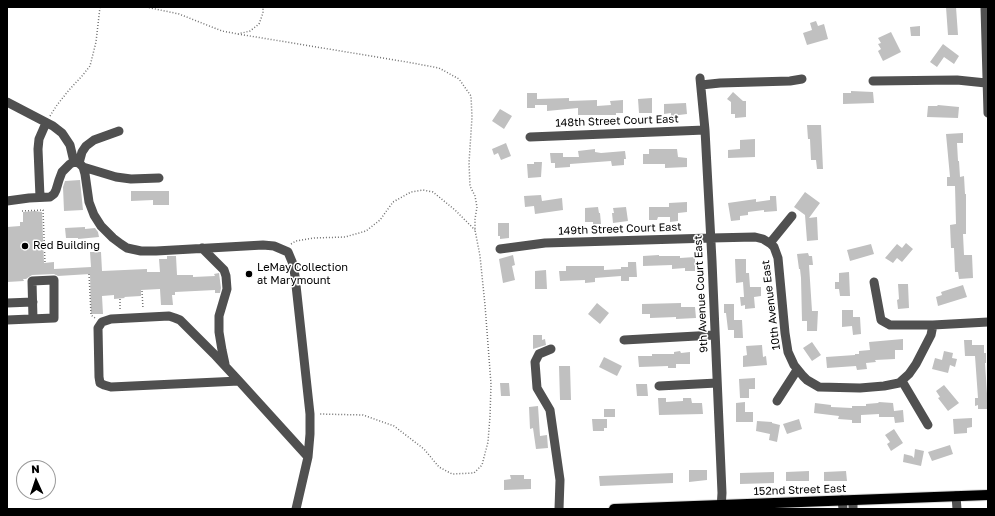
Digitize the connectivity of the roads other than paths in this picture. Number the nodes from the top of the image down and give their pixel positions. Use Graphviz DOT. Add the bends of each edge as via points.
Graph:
graph roads {
  1 [pos="984,7"];
  2 [pos="802,79"];
  3 [pos="873,80"];
  4 [pos="986,83"];
  5 [pos="7,102"];
  6 [pos="988,114"];
  7 [pos="46,123"];
  8 [pos="705,130"];
  9 [pos="119,131"];
  10 [pos="530,137"];
  11 [pos="79,164"];
  12 [pos="159,178"];
  13 [pos="40,197"];
  14 [pos="7,201"];
  15 [pos="792,216"];
  16 [pos="710,238"];
  17 [pos="768,242"];
  18 [pos="202,248"];
  19 [pos="500,249"];
  20 [pos="874,282"];
  21 [pos="33,302"];
  22 [pos="7,303"];
  23 [pos="33,319"];
  24 [pos="7,320"];
  25 [pos="988,322"];
  26 [pos="933,325"];
  27 [pos="715,335"];
  28 [pos="624,340"];
  29 [pos="551,349"];
  30 [pos="226,367"];
  31 [pos="797,370"];
  32 [pos="239,381"];
  33 [pos="902,381"];
  34 [pos="717,383"];
  35 [pos="659,386"];
  36 [pos="777,401"];
  37 [pos="928,425"];
  38 [pos="308,457"];
  39 [pos="988,495"];
  40 [pos="956,496"];
  41 [pos="853,504"];
  42 [pos="842,505"];
  43 [pos="785,506"];
  44 [pos="721,507"];
  45 [pos="296,509"];
  46 [pos="559,509"];
  47 [pos="614,509"];
  48 [pos="618,509"];
  49 [pos="957,509"];
  1 -- 4 [label="street"];
  2 -- 8 [label="street, 9th Avenue Court East" via="701,82"];
  3 -- 4 [label="street" via="957,80"];
  4 -- 6 [label="street"];
  5 -- 7 [label="street"];
  7 -- 11 [label="street" via="62,134"];
  7 -- 13 [label="street" via="38,149"];
  8 -- 10 [label="street, 148th Street Court East"];
  8 -- 16 [label="street, 9th Avenue Court East"];
  9 -- 11 [label="street" via="94,140 86,146"];
  11 -- 12 [label="street" via="116,177"];
  11 -- 13 [label="street" via="70,164 62,172 54,194 50,197"];
  11 -- 18 [label="street" via="85,174 89,202 94,215 101,226 121,244 127,248 156,251"];
  13 -- 14 [label="street"];
  15 -- 17 [label="street"];
  16 -- 17 [label="street, 149th Street Court East" via="755,237"];
  16 -- 19 [label="street, 149th Street Court East" via="545,243"];
  16 -- 27 [label="street, 9th Avenue Court East"];
  17 -- 31 [label="street, 10th Avenue East" via="777,252 786,347"];
  18 -- 30 [label="street" via="224,270 226,276 227,289 220,310 219,332"];
  18 -- 38 [label="street" via="263,245 274,246 288,252 293,264 310,414"];
  20 -- 26 [label="street" via="880,320 890,326"];
  21 -- 22 [label="street"];
  21 -- 23 [label="street"];
  21 -- 23 [label="street" via="32,281 54,280 54,318"];
  23 -- 24 [label="street"];
  25 -- 26 [label="street"];
  26 -- 33 [label="street" via="923,350"];
  27 -- 28 [label="street"];
  27 -- 34 [label="street, 9th Avenue Court East"];
  29 -- 46 [label="street" via="538,354 535,362 537,388 550,410 560,480"];
  30 -- 32 [label="street"];
  30 -- 32 [label="street" via="180,320 169,316 111,319 102,322 98,328 99,377 100,383 104,385 111,387"];
  31 -- 33 [label="street" via="807,380 819,386 835,388 876,387"];
  31 -- 36 [label="street"];
  32 -- 38 [label="street"];
  33 -- 37 [label="street"];
  34 -- 35 [label="street"];
  34 -- 44 [label="street, 9th Avenue Court East"];
  38 -- 45 [label="street"];
  39 -- 40 [label="main road, 152nd Street East"];
  40 -- 41 [label="main road, 152nd Street East"];
  40 -- 49 [label="street"];
  41 -- 42 [label="main road, 152nd Street East"];
  42 -- 43 [label="main road, 152nd Street East"];
  43 -- 44 [label="main road, 152nd Street East"];
  44 -- 48 [label="main road, 152nd Street East"];
  47 -- 48 [label="main road, 152nd Street East"];
}
